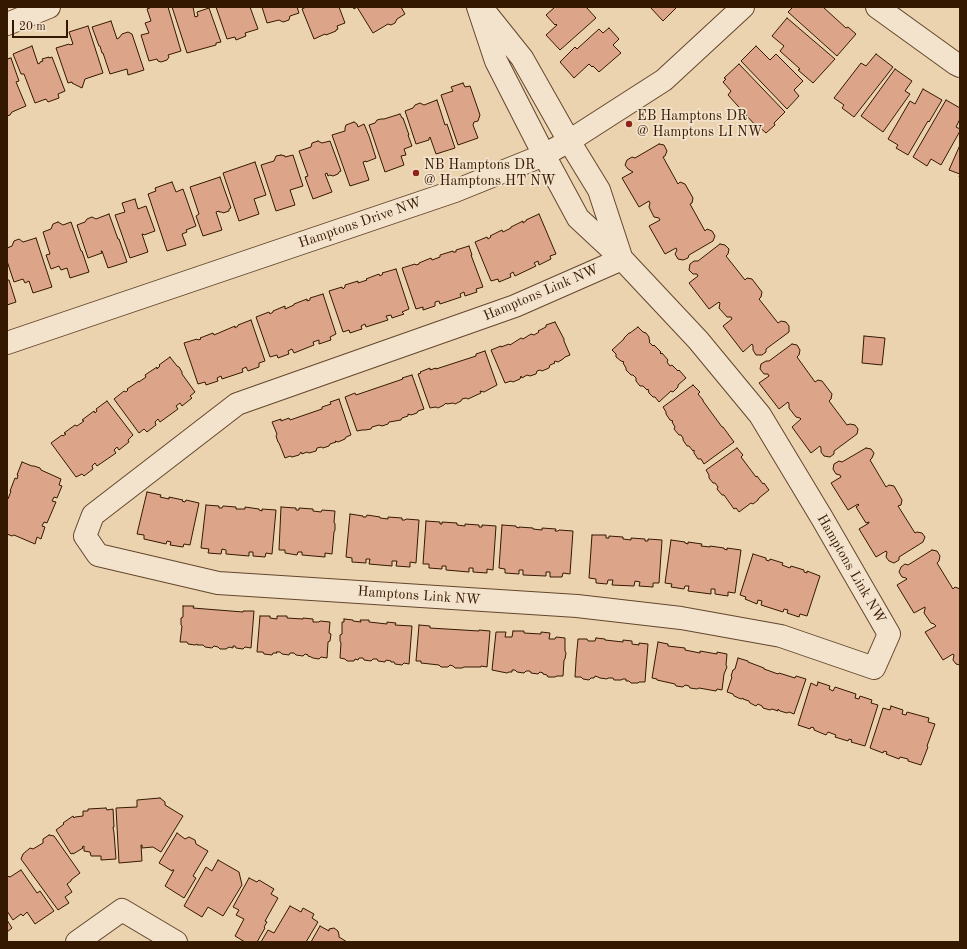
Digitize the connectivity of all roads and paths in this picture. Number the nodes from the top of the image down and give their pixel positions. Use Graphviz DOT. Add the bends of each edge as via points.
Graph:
graph roads {
  1 [pos="49,7"];
  2 [pos="478,7"];
  3 [pos="481,7"];
  4 [pos="743,7"];
  5 [pos="877,7"];
  6 [pos="7,24"];
  7 [pos="960,66"];
  8 [pos="569,141"];
  9 [pos="544,155"];
  10 [pos="622,259"];
  11 [pos="7,343"];
  12 [pos="77,942"];
  13 [pos="176,942"];
  1 -- 6 [label="street"];
  2 -- 9 [label="street, Hamptons Link NW" via="496,61"];
  3 -- 8 [label="street, Hamptons Link NW" via="522,58"];
  4 -- 8 [label="street, Hamptons Drive NW" via="664,80"];
  5 -- 7 [label="street"];
  8 -- 9 [label="street, Hamptons Drive NW"];
  8 -- 10 [label="street, Hamptons Link NW" via="599,190"];
  9 -- 10 [label="street, Hamptons Link NW" via="578,218"];
  9 -- 11 [label="street, Hamptons Drive NW" via="455,191"];
  10 -- 10 [label="street, Hamptons Link NW" via="698,340 760,415 889,634 874,668 781,636 681,618 577,606 218,583 98,555 85,536 93,515 237,404 515,306"];
  12 -- 13 [label="street" via="122,910"];
}
